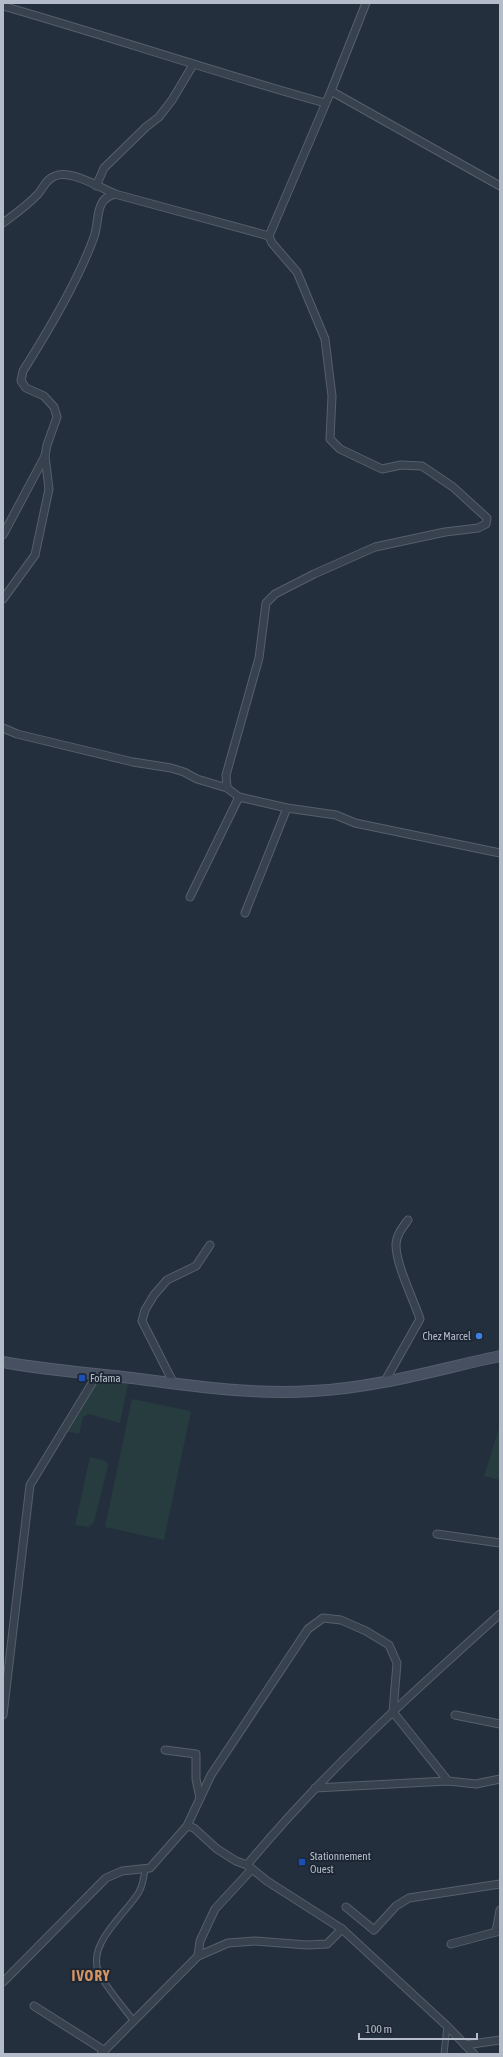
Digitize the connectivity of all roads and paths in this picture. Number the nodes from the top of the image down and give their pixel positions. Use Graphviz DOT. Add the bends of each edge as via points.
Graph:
graph roads {
  1 [pos="366,3"];
  2 [pos="3,6"];
  3 [pos="193,65"];
  4 [pos="331,91"];
  5 [pos="325,103"];
  6 [pos="96,186"];
  7 [pos="500,186"];
  8 [pos="115,194"];
  9 [pos="3,223"];
  10 [pos="269,236"];
  11 [pos="45,456"];
  12 [pos="3,535"];
  13 [pos="3,599"];
  14 [pos="3,728"];
  15 [pos="227,788"];
  16 [pos="239,797"];
  17 [pos="287,808"];
  18 [pos="500,853"];
  19 [pos="190,897"];
  20 [pos="245,913"];
  21 [pos="408,1220"];
  22 [pos="210,1245"];
  23 [pos="500,1356"];
  24 [pos="3,1362"];
  25 [pos="97,1374"];
  26 [pos="385,1381"];
  27 [pos="174,1384"];
  28 [pos="437,1534"];
  29 [pos="500,1543"];
  30 [pos="500,1614"];
  31 [pos="393,1712"];
  32 [pos="3,1715"];
  33 [pos="455,1715"];
  34 [pos="500,1724"];
  35 [pos="165,1750"];
  36 [pos="500,1779"];
  37 [pos="448,1781"];
  38 [pos="315,1788"];
  39 [pos="200,1798"];
  40 [pos="187,1826"];
  41 [pos="250,1867"];
  42 [pos="145,1869"];
  43 [pos="500,1884"];
  44 [pos="346,1907"];
  45 [pos="500,1910"];
  46 [pos="342,1929"];
  47 [pos="498,1932"];
  48 [pos="451,1944"];
  49 [pos="198,1956"];
  50 [pos="3,1982"];
  51 [pos="34,2006"];
  52 [pos="133,2020"];
  53 [pos="447,2026"];
  54 [pos="500,2040"];
  55 [pos="466,2045"];
  56 [pos="103,2052"];
  57 [pos="444,2054"];
  58 [pos="474,2054"];
  1 -- 4 [label="street"];
  2 -- 3 [label="street"];
  3 -- 5 [label="street"];
  3 -- 6 [label="street" via="159,117 104,168"];
  4 -- 5 [label="street"];
  4 -- 7 [label="street"];
  5 -- 10 [label="street"];
  6 -- 8 [label="street"];
  6 -- 9 [label="street" via="65,174 55,175 47,180 39,193 21,210"];
  8 -- 10 [label="street"];
  8 -- 11 [label="street" via="107,196 100,204 94,236 76,277 23,371 21,381 26,388 44,396 54,407 57,417"];
  10 -- 15 [label="street" via="297,272 325,339 332,396 330,439 340,449 382,469 401,465 422,466 452,487 487,518 486,524 478,528 375,547 275,594 266,603 259,658 226,776"];
  11 -- 12 [label="street"];
  11 -- 13 [label="street" via="49,489 35,555"];
  14 -- 15 [label="street" via="17,734 133,762 171,768"];
  15 -- 16 [label="street"];
  16 -- 17 [label="street"];
  16 -- 19 [label="street"];
  17 -- 18 [label="street" via="336,815 355,823"];
  17 -- 20 [label="street"];
  21 -- 26 [label="street" via="401,1229 396,1244 399,1263 420,1319"];
  22 -- 27 [label="street" via="196,1266 167,1280 154,1295 142,1321"];
  23 -- 26 [label="main road"];
  24 -- 25 [label="main road" via="32,1368"];
  25 -- 27 [label="main road"];
  25 -- 32 [label="street" via="30,1485"];
  26 -- 27 [label="main road" via="313,1391 240,1390"];
  28 -- 29 [label="street"];
  30 -- 31 [label="street"];
  31 -- 37 [label="street"];
  31 -- 38 [label="street"];
  31 -- 39 [label="street" via="397,1662 389,1645 341,1620 324,1618 308,1629 211,1775"];
  33 -- 34 [label="street"];
  35 -- 39 [label="street" via="196,1754 196,1779"];
  36 -- 37 [label="street" via="476,1784"];
  37 -- 38 [label="street"];
  38 -- 41 [label="street"];
  39 -- 40 [label="street"];
  40 -- 41 [label="street" via="194,1828 217,1849"];
  40 -- 42 [label="street" via="150,1868"];
  41 -- 46 [label="street"];
  41 -- 49 [label="street" via="215,1909 200,1941"];
  42 -- 50 [label="street" via="122,1871 106,1878"];
  42 -- 52 [label="street" via="139,1892 106,1935 98,1950 96,1961 99,1973"];
  43 -- 44 [label="street" via="409,1898 396,1906 374,1930"];
  45 -- 47 [label="street"];
  46 -- 49 [label="street" via="327,1944 256,1941 228,1943"];
  46 -- 53 [label="street"];
  47 -- 48 [label="street"];
  49 -- 52 [label="street"];
  51 -- 56 [label="street"];
  52 -- 56 [label="street"];
  53 -- 55 [label="street"];
  53 -- 57 [label="street"];
  54 -- 55 [label="street"];
  55 -- 58 [label="street"];
}
